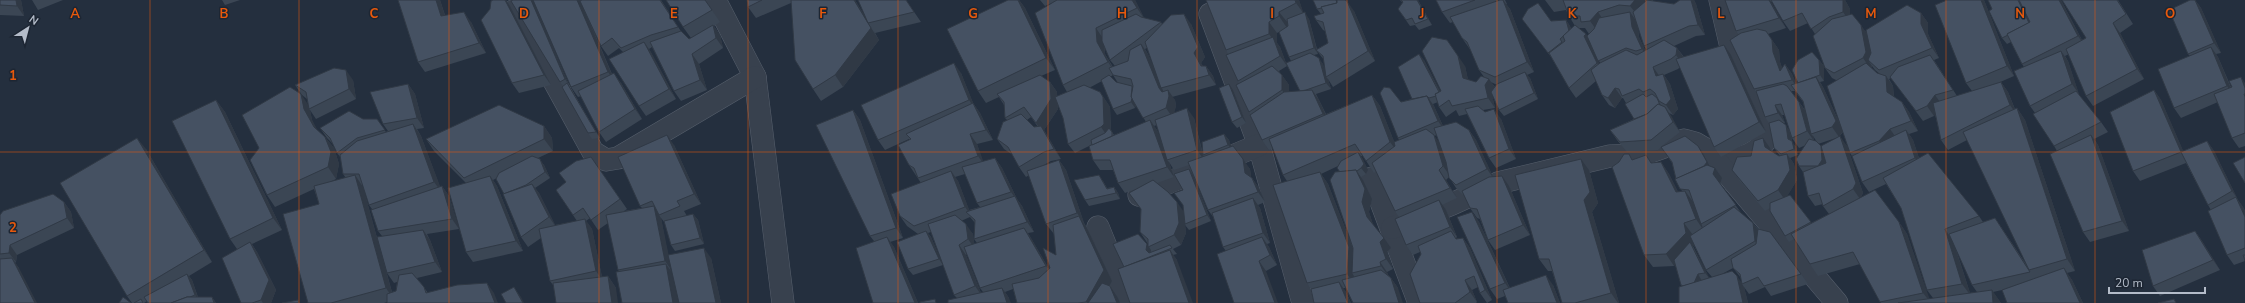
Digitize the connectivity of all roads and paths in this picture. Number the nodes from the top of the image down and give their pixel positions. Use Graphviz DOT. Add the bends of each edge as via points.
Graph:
graph roads {
  1 [pos="714,0"];
  2 [pos="1720,0"];
  3 [pos="515,10"];
  4 [pos="1210,14"];
  5 [pos="755,77"];
  6 [pos="1259,145"];
  7 [pos="1718,162"];
  8 [pos="1372,178"];
  9 [pos="1139,195"];
  10 [pos="1098,227"];
  11 [pos="1392,228"];
  12 [pos="1807,236"];
  13 [pos="1787,247"];
  14 [pos="783,303"];
  15 [pos="1129,303"];
  16 [pos="1303,303"];
  17 [pos="1418,303"];
  18 [pos="1836,303"];
  1 -- 5 [label="street"];
  2 -- 7 [label="street" via="1730,44 1768,129 1768,137 1748,155"];
  3 -- 5 [label="street" via="593,152 606,160 618,158"];
  4 -- 6 [label="street"];
  5 -- 14 [label="street"];
  6 -- 9 [label="street"];
  6 -- 16 [label="street"];
  7 -- 11 [label="street" via="1706,150 1684,140 1642,155 1610,156 1498,183"];
  7 -- 13 [label="street"];
  8 -- 11 [label="street"];
  10 -- 15 [label="street"];
  11 -- 17 [label="street"];
  12 -- 13 [label="street"];
  13 -- 18 [label="street"];
}
